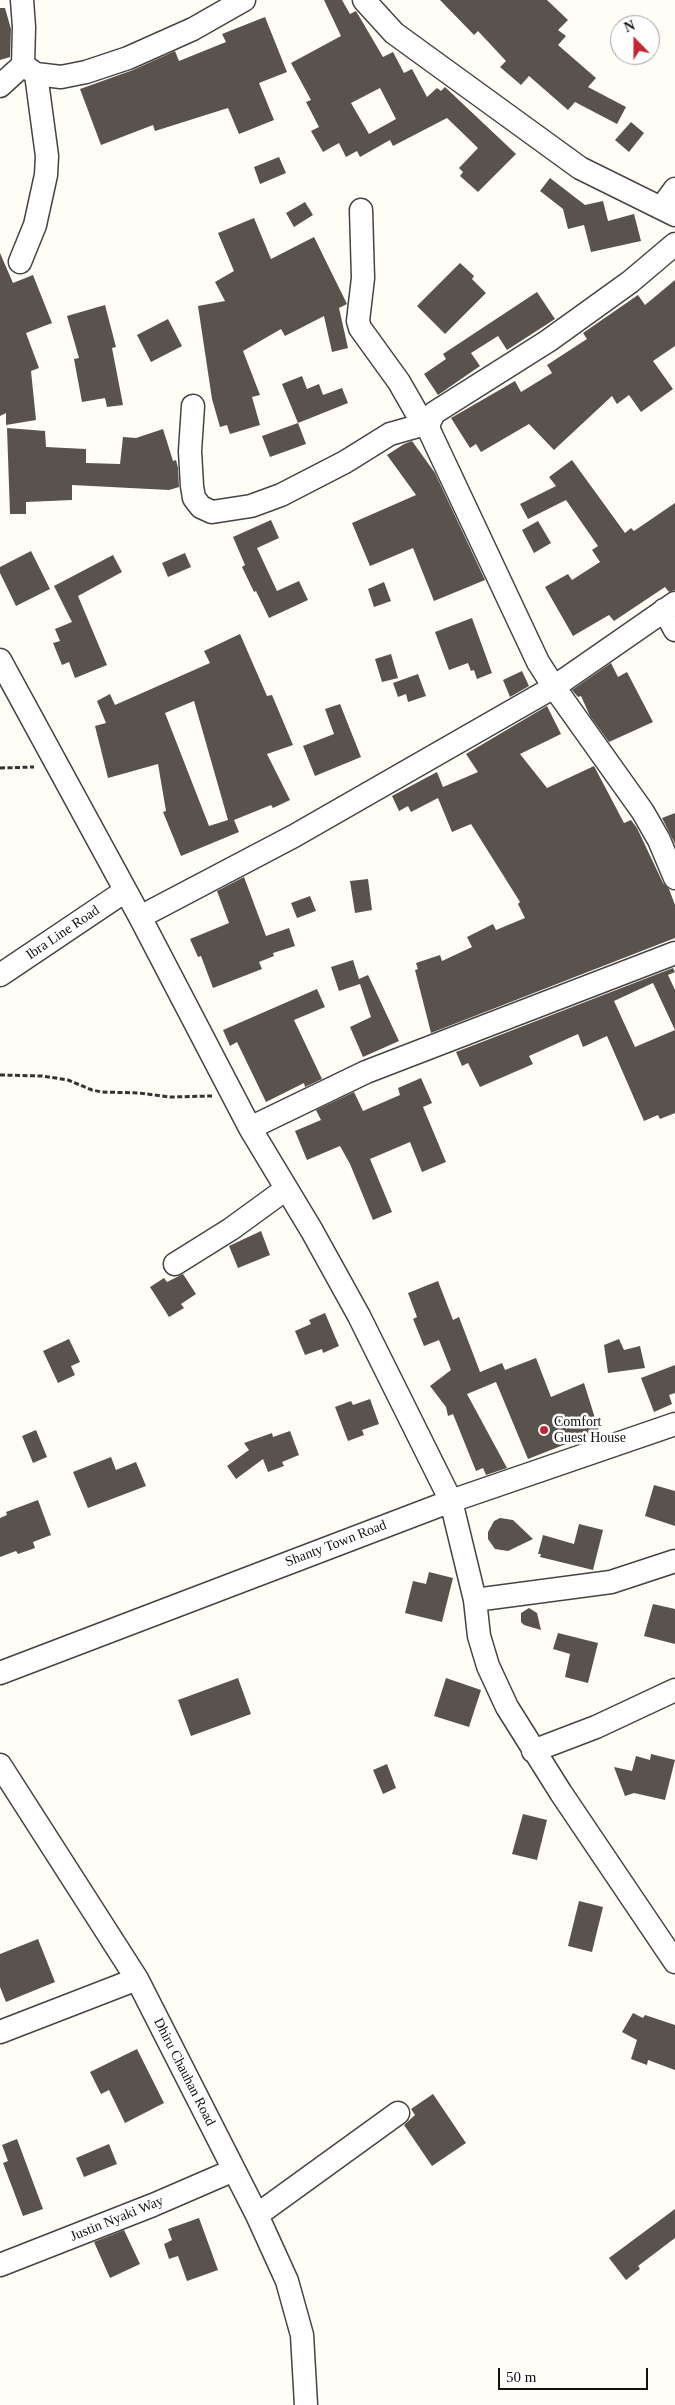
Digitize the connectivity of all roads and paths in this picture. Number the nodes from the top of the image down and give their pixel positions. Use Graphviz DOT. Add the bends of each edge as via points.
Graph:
graph roads {
  1 [pos="22,0"];
  2 [pos="244,0"];
  3 [pos="364,0"];
  4 [pos="29,70"];
  5 [pos="0,86"];
  6 [pos="675,189"];
  7 [pos="361,210"];
  8 [pos="668,211"];
  9 [pos="675,244"];
  10 [pos="20,262"];
  11 [pos="193,406"];
  12 [pos="426,423"];
  13 [pos="669,606"];
  14 [pos="675,630"];
  15 [pos="0,660"];
  16 [pos="554,687"];
  17 [pos="58,766"];
  18 [pos="0,768"];
  19 [pos="675,878"];
  20 [pos="125,891"];
  21 [pos="140,917"];
  22 [pos="675,953"];
  23 [pos="0,975"];
  24 [pos="0,1075"];
  25 [pos="232,1094"];
  26 [pos="250,1128"];
  27 [pos="286,1189"];
  28 [pos="175,1264"];
  29 [pos="675,1424"];
  30 [pos="451,1501"];
  31 [pos="675,1561"];
  32 [pos="475,1600"];
  33 [pos="0,1673"];
  34 [pos="675,1690"];
  35 [pos="533,1751"];
  36 [pos="0,1765"];
  37 [pos="675,1962"];
  38 [pos="137,1979"];
  39 [pos="0,2032"];
  40 [pos="398,2113"];
  41 [pos="234,2170"];
  42 [pos="257,2214"];
  43 [pos="0,2265"];
  44 [pos="306,2405"];
  1 -- 4 [label="street"];
  2 -- 4 [label="street" via="193,29 128,58 86,72 61,77"];
  3 -- 8 [label="street" via="394,33 548,146 580,168"];
  4 -- 5 [label="street"];
  4 -- 10 [label="street" via="46,156 46,175 35,225"];
  6 -- 8 [label="street"];
  7 -- 12 [label="street" via="364,278 358,321 360,328"];
  9 -- 12 [label="street" via="630,282 548,341 434,414"];
  11 -- 12 [label="street" via="190,451 194,498 201,507 212,512 251,506 281,495 390,434"];
  12 -- 16 [label="street" via="514,612"];
  13 -- 14 [label="street"];
  13 -- 16 [label="street"];
  15 -- 17 [label="street"];
  16 -- 19 [label="street" via="643,812"];
  16 -- 21 [label="street" via="294,836"];
  17 -- 18 [label="path"];
  17 -- 20 [label="street"];
  20 -- 21 [label="street"];
  20 -- 23 [label="street, Ibra Line Road"];
  21 -- 25 [label="street"];
  22 -- 26 [label="street" via="366,1072"];
  24 -- 25 [label="path" via="68,1080 102,1092 170,1097"];
  25 -- 26 [label="street"];
  26 -- 27 [label="street"];
  27 -- 28 [label="street"];
  27 -- 30 [label="street" via="359,1316"];
  29 -- 30 [label="street, Shanty Town Road"];
  30 -- 32 [label="street"];
  30 -- 33 [label="street, Shanty Town Road"];
  31 -- 32 [label="street" via="610,1582"];
  32 -- 35 [label="street" via="479,1636 488,1666"];
  34 -- 35 [label="street" via="596,1727"];
  35 -- 37 [label="street"];
  36 -- 38 [label="street, Dhiru Chauhan Road"];
  38 -- 39 [label="street"];
  38 -- 41 [label="street, Dhiru Chauhan Road"];
  40 -- 42 [label="street"];
  41 -- 42 [label="street, Dhiru Chauhan Road"];
  41 -- 43 [label="street, Justin Nyaki Way"];
  42 -- 44 [label="street, Dhiru Chauhan Road" via="287,2281 302,2335"];
}
